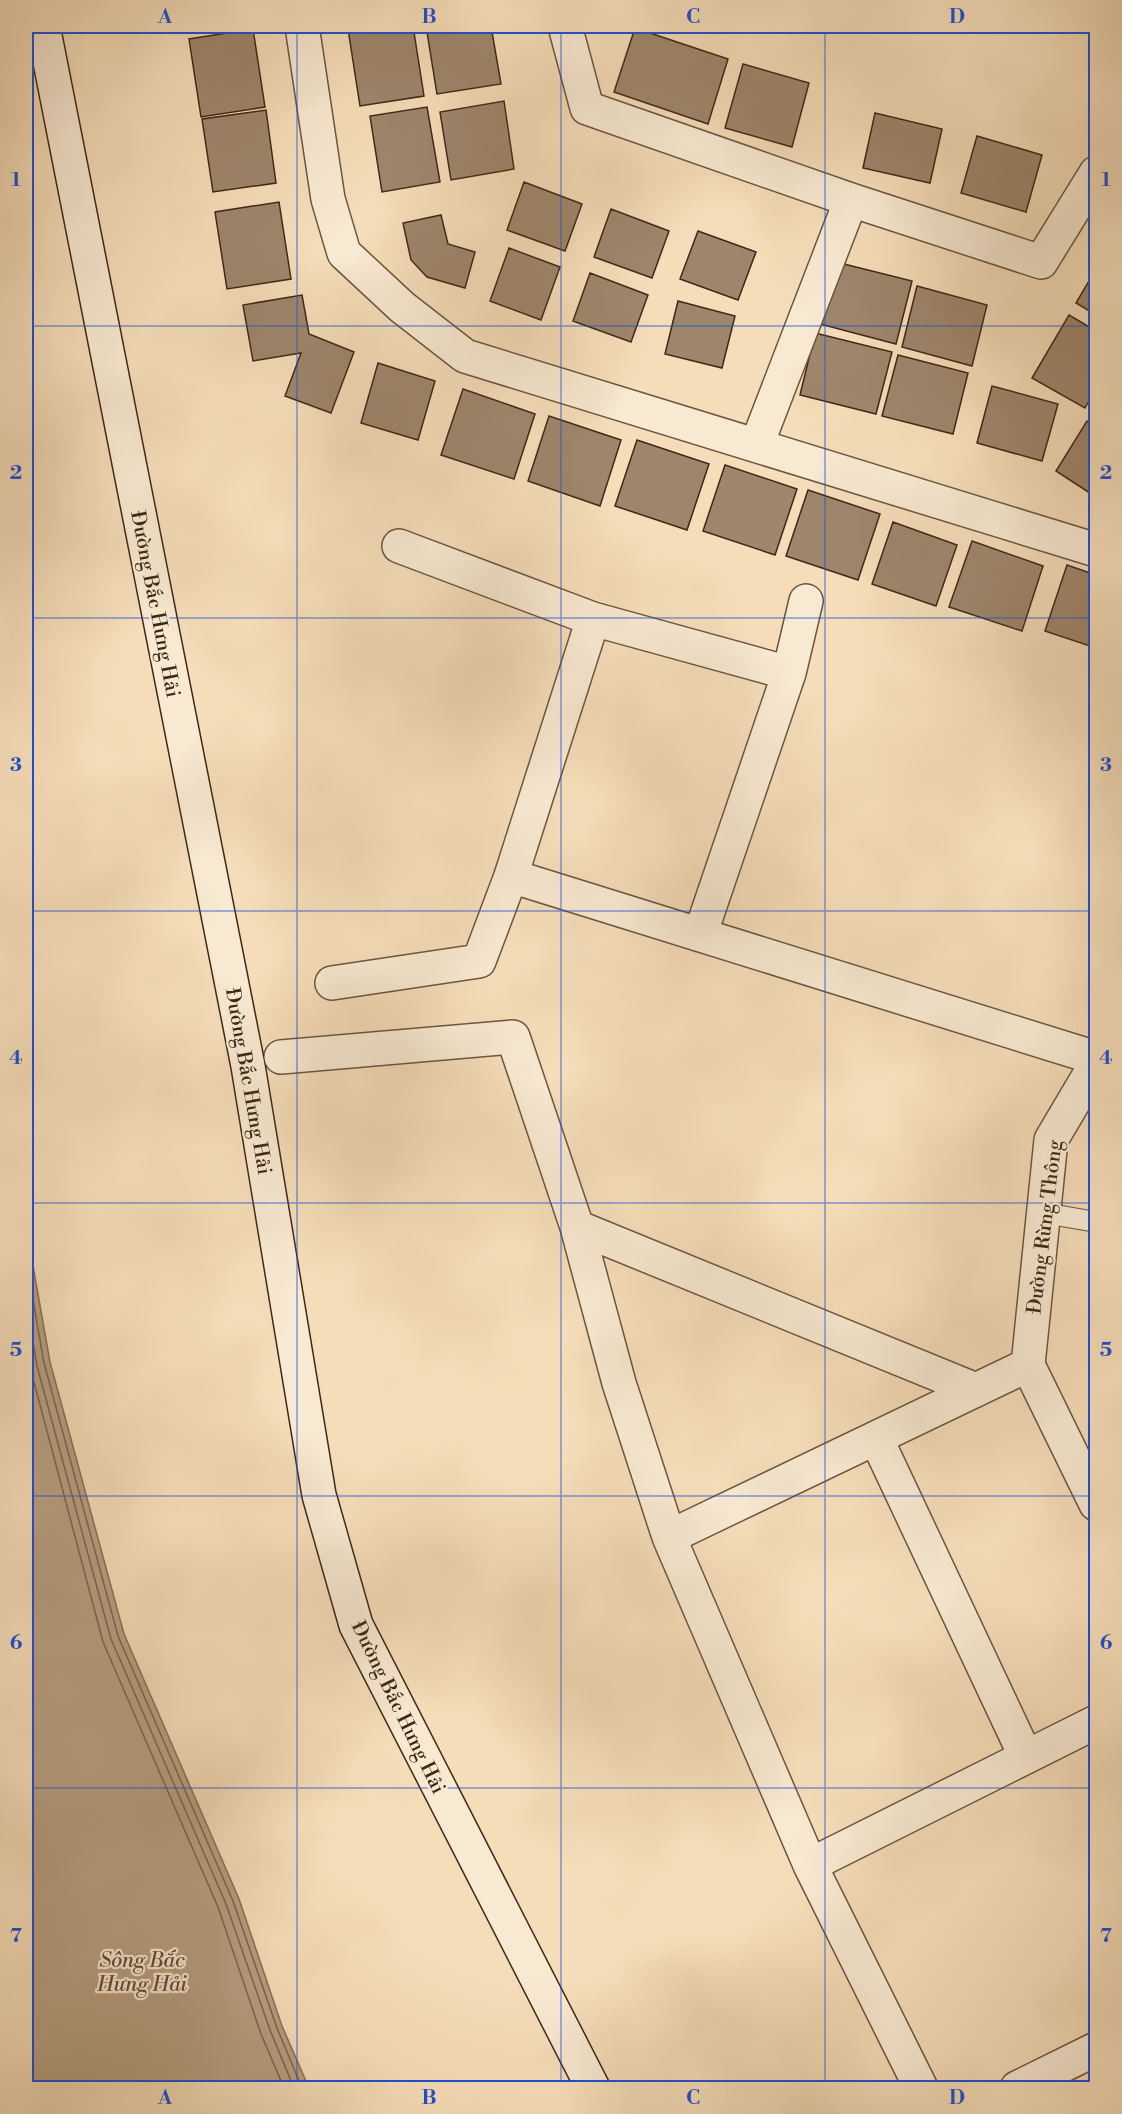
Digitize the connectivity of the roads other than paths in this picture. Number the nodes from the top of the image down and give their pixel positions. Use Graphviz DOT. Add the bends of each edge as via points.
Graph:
graph roads {
  1 [pos="43,26"];
  2 [pos="302,26"];
  3 [pos="565,26"];
  4 [pos="1096,173"];
  5 [pos="851,200"];
  6 [pos="757,444"];
  7 [pos="399,546"];
  8 [pos="1096,550"];
  9 [pos="806,601"];
  10 [pos="592,619"];
  11 [pos="789,673"];
  12 [pos="511,876"];
  13 [pos="700,935"];
  14 [pos="332,983"];
  15 [pos="281,1057"];
  16 [pos="1096,1058"];
  17 [pos="1096,1064"];
  18 [pos="1044,1213"];
  19 [pos="1096,1222"];
  20 [pos="577,1227"];
  21 [pos="1028,1365"];
  22 [pos="976,1390"];
  23 [pos="876,1438"];
  24 [pos="1096,1504"];
  25 [pos="669,1537"];
  26 [pos="1096,1722"];
  27 [pos="1026,1757"];
  28 [pos="810,1865"];
  29 [pos="1096,2049"];
  30 [pos="593,2088"];
  31 [pos="921,2088"];
  32 [pos="1017,2088"];
  1 -- 30 [label="street, Đường Bắc Hưng Hải" via="248,1066 319,1495 356,1625"];
  2 -- 6 [label="street" via="328,199 344,253 402,307 465,356"];
  3 -- 5 [label="street" via="587,108"];
  4 -- 5 [label="street" via="1041,262"];
  5 -- 6 [label="street"];
  6 -- 8 [label="street"];
  7 -- 10 [label="street"];
  9 -- 11 [label="street"];
  10 -- 11 [label="street"];
  10 -- 12 [label="street"];
  11 -- 13 [label="street"];
  12 -- 13 [label="street"];
  12 -- 14 [label="street" via="479,961"];
  13 -- 16 [label="street"];
  15 -- 20 [label="street" via="513,1037"];
  17 -- 18 [label="street, Đường Rừng Thông" via="1051,1140"];
  18 -- 19 [label="lane"];
  18 -- 21 [label="street, Đường Rừng Thông"];
  20 -- 22 [label="street"];
  20 -- 25 [label="street" via="619,1383"];
  21 -- 22 [label="street"];
  21 -- 24 [label="street"];
  22 -- 23 [label="street"];
  23 -- 25 [label="street"];
  23 -- 27 [label="street"];
  25 -- 28 [label="street"];
  26 -- 27 [label="street"];
  27 -- 28 [label="street"];
  28 -- 31 [label="street"];
  29 -- 32 [label="street"];
}
